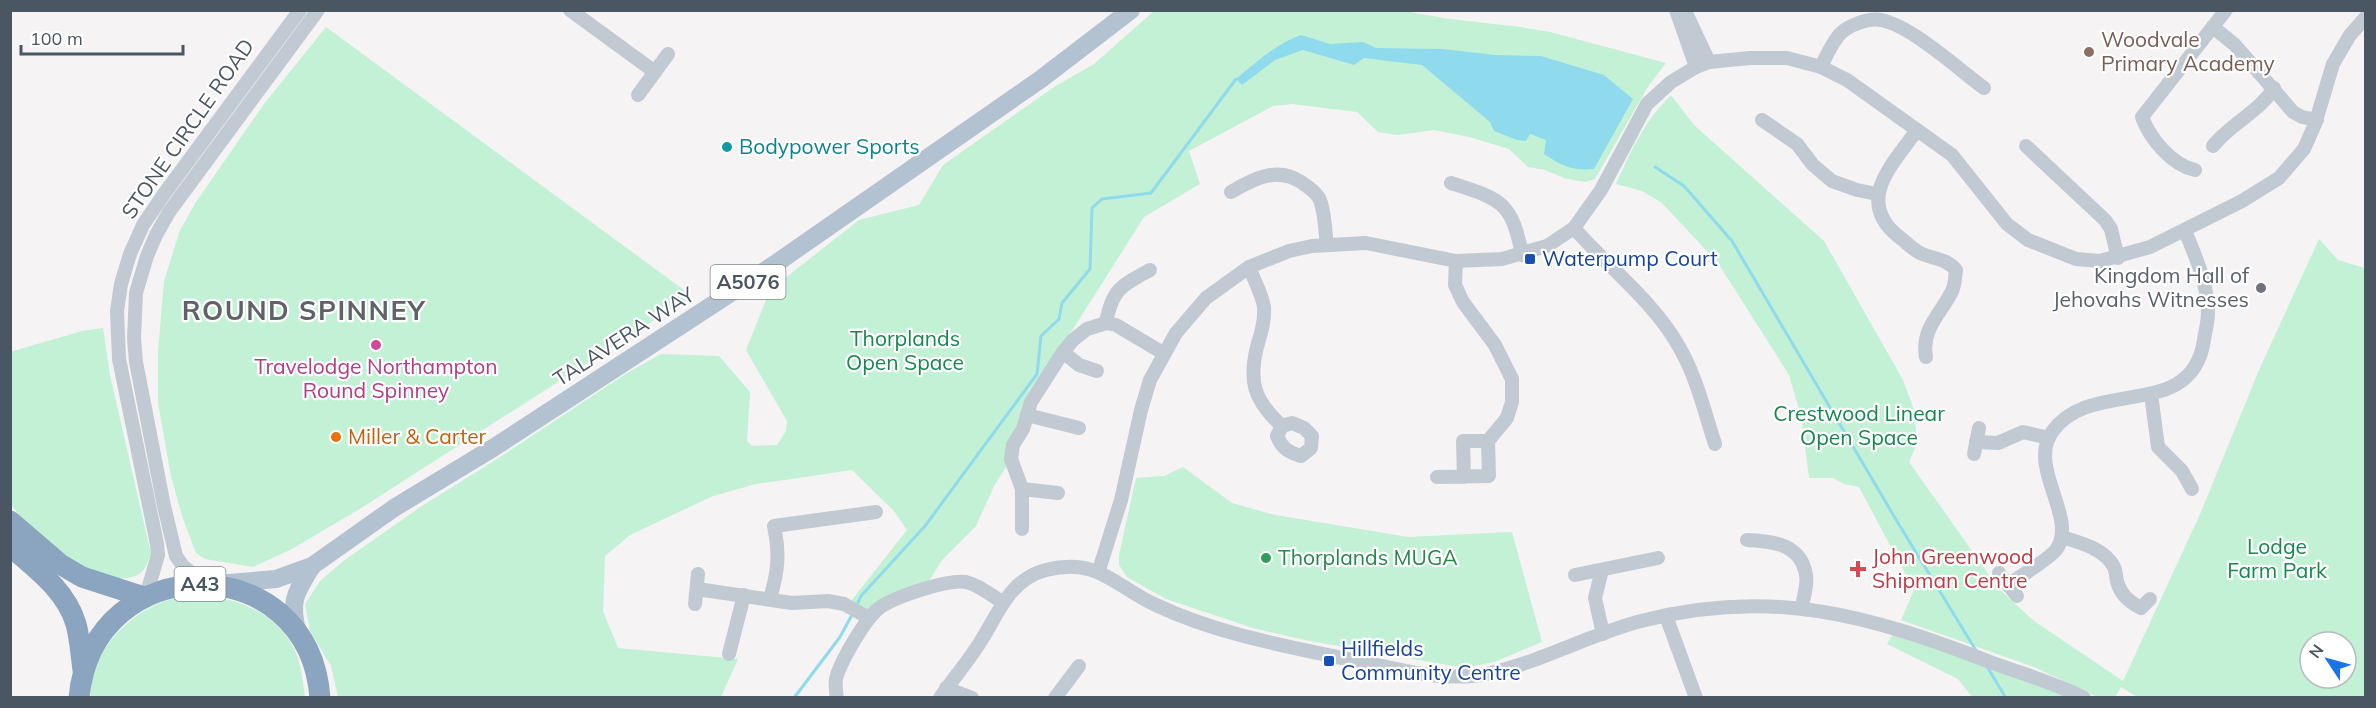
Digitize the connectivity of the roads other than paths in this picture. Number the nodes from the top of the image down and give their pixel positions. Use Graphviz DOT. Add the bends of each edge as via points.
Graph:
graph roads {
  1 [pos="300,10"];
  2 [pos="318,10"];
  3 [pos="1131,10"];
  4 [pos="1676,10"];
  5 [pos="1682,10"];
  6 [pos="2226,10"];
  7 [pos="572,11"];
  8 [pos="2366,17"];
  9 [pos="2213,27"];
  10 [pos="668,54"];
  11 [pos="1702,65"];
  12 [pos="1821,67"];
  13 [pos="655,72"];
  14 [pos="1984,88"];
  15 [pos="2274,88"];
  16 [pos="638,95"];
  17 [pos="1761,120"];
  18 [pos="2317,120"];
  19 [pos="1917,129"];
  20 [pos="2026,146"];
  21 [pos="2212,146"];
  22 [pos="2195,170"];
  23 [pos="1451,183"];
  24 [pos="1231,192"];
  25 [pos="1877,194"];
  26 [pos="1574,228"];
  27 [pos="2185,231"];
  28 [pos="1327,245"];
  29 [pos="1522,255"];
  30 [pos="2118,258"];
  31 [pos="1456,261"];
  32 [pos="1250,267"];
  33 [pos="1150,270"];
  34 [pos="1106,322"];
  35 [pos="1063,352"];
  36 [pos="1163,353"];
  37 [pos="1926,357"];
  38 [pos="1097,371"];
  39 [pos="2151,394"];
  40 [pos="1027,415"];
  41 [pos="1282,426"];
  42 [pos="1079,428"];
  43 [pos="2049,438"];
  44 [pos="1488,441"];
  45 [pos="1976,441"];
  46 [pos="1715,444"];
  47 [pos="1437,477"];
  48 [pos="1464,477"];
  49 [pos="1023,489"];
  50 [pos="2192,489"];
  51 [pos="1058,493"];
  52 [pos="876,512"];
  53 [pos="10,521"];
  54 [pos="1022,529"];
  55 [pos="2062,537"];
  56 [pos="1747,540"];
  57 [pos="10,546"];
  58 [pos="1658,558"];
  59 [pos="312,566"];
  60 [pos="1099,570"];
  61 [pos="1602,570"];
  62 [pos="698,574"];
  63 [pos="1575,575"];
  64 [pos="209,584"];
  65 [pos="697,589"];
  66 [pos="744,595"];
  67 [pos="145,596"];
  68 [pos="2017,596"];
  69 [pos="770,599"];
  70 [pos="2150,599"];
  71 [pos="1002,602"];
  72 [pos="695,604"];
  73 [pos="1802,608"];
  74 [pos="1666,616"];
  75 [pos="868,618"];
  76 [pos="298,634"];
  77 [pos="1603,634"];
  78 [pos="729,654"];
  79 [pos="1079,666"];
  80 [pos="79,687"];
  81 [pos="943,693"];
  82 [pos="320,698"];
  83 [pos="837,698"];
  84 [pos="972,698"];
  85 [pos="1055,698"];
  86 [pos="1696,698"];
  87 [pos="2084,698"];
  1 -- 67 [label="street, STONE CIRCLE ROAD" via="143,225 121,284 117,311 119,359 158,555"];
  2 -- 64 [label="street, STONE CIRCLE ROAD" via="169,212 147,256 136,293 136,362 169,529 176,556 183,566"];
  3 -- 59 [label="main road, TALAVERA WAY / A5076" via="1041,79 788,255 599,381 394,508"];
  4 -- 11 [label="street"];
  5 -- 11 [label="street"];
  6 -- 9 [label="street"];
  7 -- 13 [label="street"];
  8 -- 18 [label="street" via="2332,64"];
  9 -- 15 [label="street"];
  9 -- 22 [label="street" via="2142,117 2155,142 2186,168"];
  10 -- 13 [label="street"];
  11 -- 12 [label="street" via="1786,58"];
  11 -- 26 [label="street" via="1671,82 1647,104 1601,190"];
  12 -- 14 [label="street" via="1841,33 1855,24 1879,20 1902,27"];
  12 -- 19 [label="street" via="1847,80"];
  13 -- 16 [label="street"];
  15 -- 18 [label="street" via="2293,112"];
  15 -- 21 [label="street"];
  17 -- 25 [label="street" via="1797,144 1832,181"];
  18 -- 27 [label="street" via="2304,149 2279,178"];
  19 -- 25 [label="street" via="1882,180"];
  19 -- 30 [label="street" via="1952,155 2007,224 2028,240 2076,259"];
  20 -- 30 [label="street" via="2105,220"];
  23 -- 29 [label="street" via="1489,195 1508,209"];
  24 -- 28 [label="street" via="1254,178 1275,174 1293,177 1319,198"];
  25 -- 37 [label="street" via="1877,206 1889,229 1918,252 1949,262 1956,270 1953,292 1934,317 1924,348"];
  26 -- 29 [label="street" via="1547,246"];
  26 -- 46 [label="street" via="1673,337 1692,372"];
  27 -- 30 [label="street"];
  27 -- 39 [label="street" via="2201,268 2208,313 2203,351 2191,374 2174,387"];
  28 -- 31 [label="street" via="1366,243"];
  28 -- 32 [label="street" via="1289,251"];
  29 -- 31 [label="street"];
  31 -- 44 [label="street" via="1455,285 1463,302 1495,345 1512,379 1507,418"];
  32 -- 36 [label="street" via="1194,310"];
  32 -- 41 [label="street" via="1264,305 1264,324 1252,371 1255,391 1268,414"];
  33 -- 34 [label="street" via="1125,283 1110,301"];
  34 -- 35 [label="street" via="1087,329"];
  34 -- 36 [label="street"];
  35 -- 38 [label="street" via="1079,365"];
  35 -- 40 [label="street"];
  36 -- 60 [label="street" via="1141,410 1121,500"];
  39 -- 43 [label="street" via="2074,411"];
  39 -- 50 [label="street" via="2158,447 2182,471"];
  40 -- 42 [label="street"];
  40 -- 49 [label="street" via="1011,459"];
  43 -- 45 [label="street" via="2023,432 1998,443"];
  43 -- 55 [label="street" via="2046,469 2062,523"];
  44 -- 48 [label="street" via="1463,441"];
  44 -- 48 [label="street" via="1490,476"];
  47 -- 48 [label="street"];
  49 -- 51 [label="street"];
  49 -- 54 [label="street"];
  52 -- 69 [label="street" via="774,526 778,572"];
  53 -- 67 [label="highway, A43" via="60,564 82,577"];
  55 -- 68 [label="street" via="2055,551 2004,579"];
  55 -- 70 [label="street" via="2102,554 2114,567 2118,587 2129,602 2141,608"];
  56 -- 73 [label="street" via="1786,545 1801,559 1807,577"];
  57 -- 80 [label="highway, A43" via="67,603 76,622"];
  58 -- 61 [label="street"];
  59 -- 64 [label="main road, TALAVERA WAY / A5076" via="276,579"];
  59 -- 76 [label="main road, TALAVERA WAY / A5076" via="294,603"];
  60 -- 71 [label="street" via="1045,570 1014,587"];
  60 -- 77 [label="street" via="1153,604 1204,624 1264,642 1423,674 1486,674"];
  61 -- 63 [label="street"];
  61 -- 77 [label="street" via="1595,598"];
  62 -- 65 [label="street"];
  64 -- 67 [label="highway, A43" via="175,586"];
  64 -- 76 [label="highway, A43" via="230,587 261,600"];
  65 -- 66 [label="street"];
  65 -- 72 [label="street"];
  66 -- 69 [label="street"];
  66 -- 78 [label="street"];
  67 -- 80 [label="highway, A43" via="106,628 90,652"];
  69 -- 75 [label="street" via="844,604"];
  71 -- 75 [label="street" via="968,582 958,582 900,598"];
  71 -- 81 [label="street" via="978,645"];
  73 -- 74 [label="street" via="1752,605"];
  73 -- 87 [label="street" via="1885,626 2055,683"];
  74 -- 77 [label="street"];
  74 -- 86 [label="street"];
  75 -- 83 [label="street" via="836,680"];
  76 -- 82 [label="highway, A43" via="311,657"];
  79 -- 85 [label="street"];
  81 -- 84 [label="street"];
}
